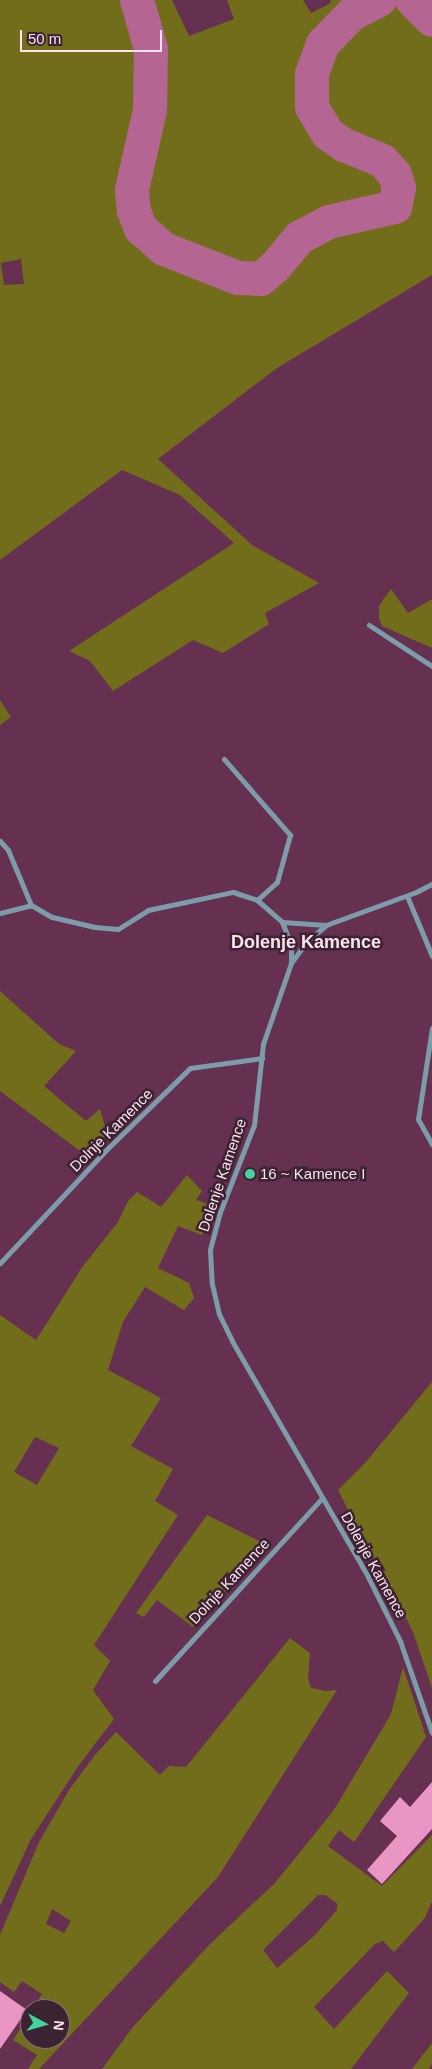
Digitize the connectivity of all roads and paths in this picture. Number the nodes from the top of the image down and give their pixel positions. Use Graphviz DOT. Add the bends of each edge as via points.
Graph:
graph roads {
  1 [pos="368,625"];
  2 [pos="432,666"];
  3 [pos="224,759"];
  4 [pos="0,841"];
  5 [pos="432,884"];
  6 [pos="407,896"];
  7 [pos="257,900"];
  8 [pos="31,905"];
  9 [pos="0,913"];
  10 [pos="282,922"];
  11 [pos="326,925"];
  12 [pos="432,956"];
  13 [pos="291,963"];
  14 [pos="432,1028"];
  15 [pos="262,1058"];
  16 [pos="432,1144"];
  17 [pos="0,1263"];
  18 [pos="322,1498"];
  19 [pos="155,1681"];
  20 [pos="432,1733"];
  1 -- 2 [label="street"];
  3 -- 7 [label="street" via="290,835 277,882"];
  4 -- 8 [label="street" via="8,850"];
  5 -- 6 [label="street"];
  6 -- 11 [label="street"];
  6 -- 12 [label="street"];
  7 -- 8 [label="street, Dolenje Kamence" via="234,892 213,894 148,910 118,929 52,917"];
  7 -- 10 [label="street, Dolenje Kamence"];
  8 -- 9 [label="street"];
  10 -- 11 [label="street"];
  10 -- 13 [label="street, Dolenje Kamence" via="291,944"];
  11 -- 13 [label="street" via="306,942"];
  13 -- 15 [label="street, Dolenje Kamence" via="263,1044"];
  14 -- 16 [label="street" via="418,1119"];
  15 -- 17 [label="street, Dolnje Kamence" via="190,1068 105,1151"];
  15 -- 18 [label="street, Dolenje Kamence" via="254,1124 220,1212 210,1250 212,1284 219,1314 232,1341"];
  18 -- 19 [label="street, Dolnje Kamence"];
  18 -- 20 [label="street, Dolenje Kamence" via="368,1577 400,1641"];
}
